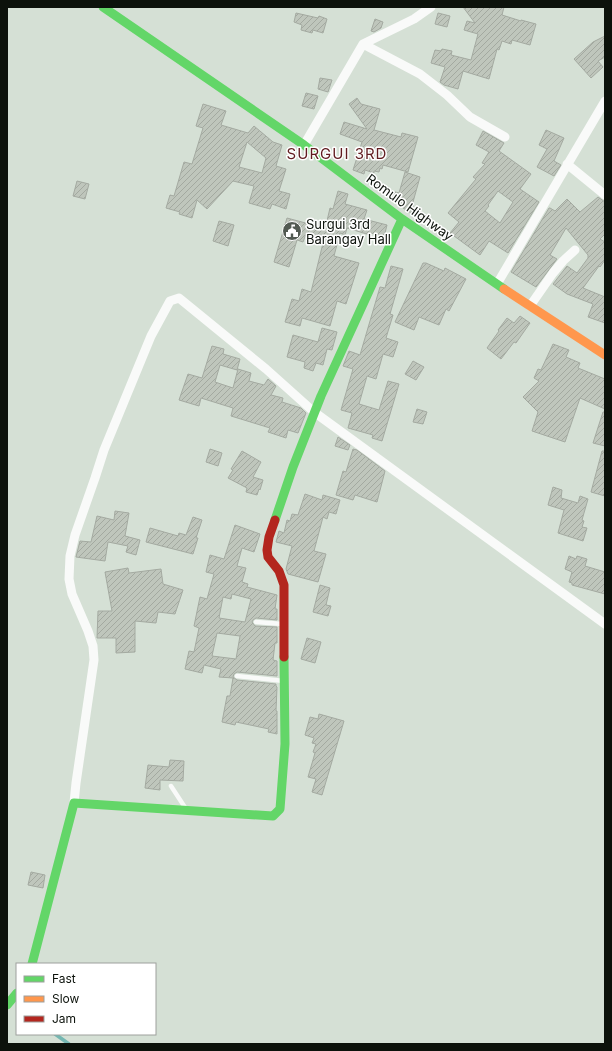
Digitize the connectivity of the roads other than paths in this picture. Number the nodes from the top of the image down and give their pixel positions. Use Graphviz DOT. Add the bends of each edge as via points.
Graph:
graph roads {
  1 [pos="103,7"];
  2 [pos="431,7"];
  3 [pos="363,44"];
  4 [pos="605,101"];
  5 [pos="505,137"];
  6 [pos="304,145"];
  7 [pos="567,164"];
  8 [pos="605,195"];
  9 [pos="402,219"];
  10 [pos="574,250"];
  11 [pos="497,284"];
  12 [pos="530,306"];
  13 [pos="605,355"];
  14 [pos="314,412"];
  15 [pos="256,622"];
  16 [pos="284,624"];
  17 [pos="605,624"];
  18 [pos="237,676"];
  19 [pos="284,681"];
  20 [pos="172,786"];
  21 [pos="74,803"];
  22 [pos="187,810"];
  23 [pos="32,963"];
  24 [pos="16,994"];
  25 [pos="7,1005"];
  1 -- 6 [label="main road, Romulo Highway"];
  2 -- 3 [label="street" via="414,19"];
  3 -- 5 [label="street" via="420,74 470,117"];
  3 -- 6 [label="street"];
  4 -- 7 [label="street"];
  6 -- 9 [label="main road, Romulo Highway"];
  7 -- 8 [label="street"];
  7 -- 11 [label="street"];
  9 -- 11 [label="main road, Romulo Highway"];
  9 -- 14 [label="main road"];
  10 -- 12 [label="street" via="553,273"];
  11 -- 12 [label="main road, Romulo Highway"];
  12 -- 13 [label="main road, Romulo Highway"];
  14 -- 16 [label="main road" via="286,485 267,553 269,560 279,570 284,585"];
  14 -- 17 [label="street"];
  14 -- 21 [label="street" via="179,298 170,301 151,336 104,450 70,556 69,579 72,594 93,646 94,660"];
  15 -- 16 [label="lane"];
  16 -- 19 [label="main road"];
  18 -- 19 [label="lane"];
  19 -- 22 [label="main road" via="285,744 280,809 277,813 273,816 253,816"];
  20 -- 22 [label="lane"];
  21 -- 22 [label="main road"];
  21 -- 23 [label="main road"];
  24 -- 25 [label="main road"];
}
